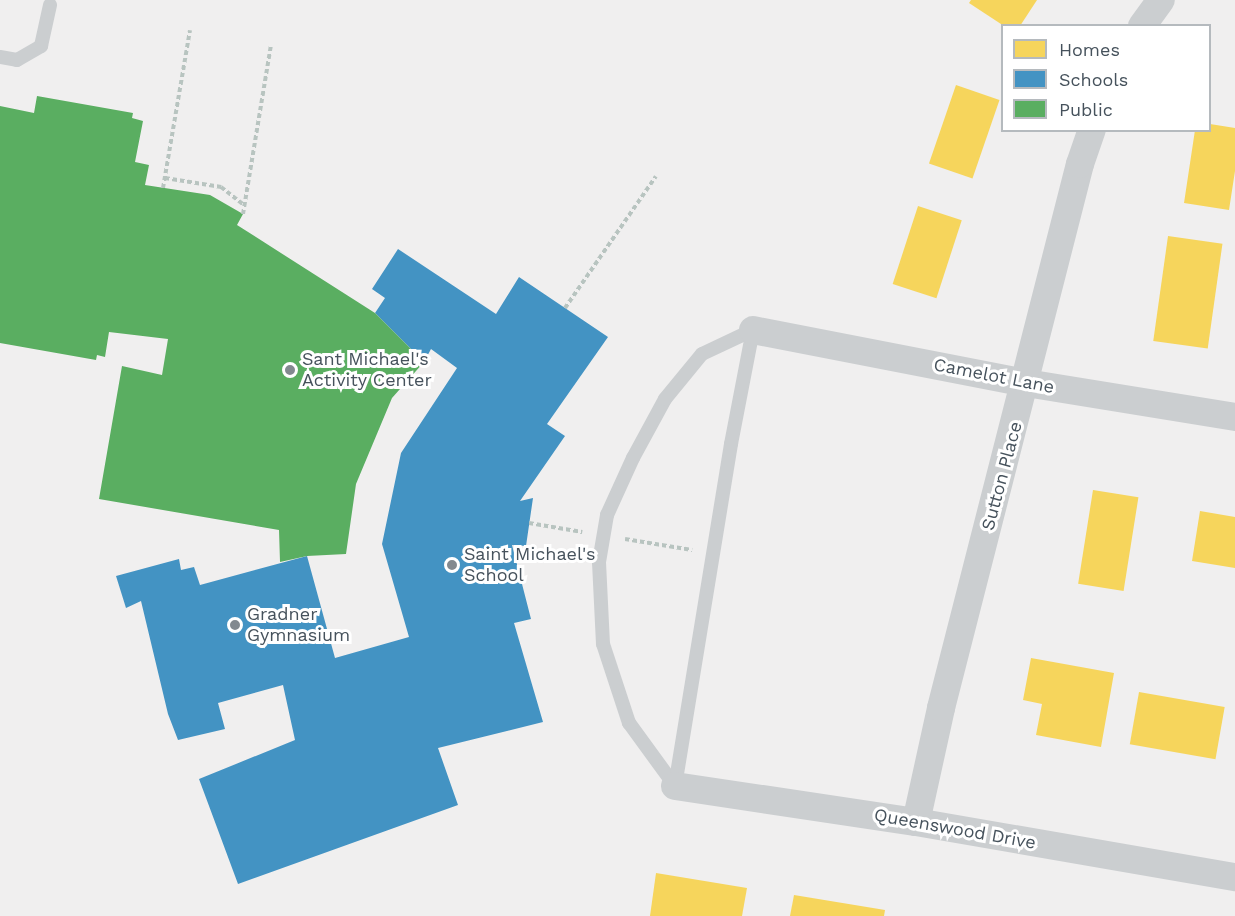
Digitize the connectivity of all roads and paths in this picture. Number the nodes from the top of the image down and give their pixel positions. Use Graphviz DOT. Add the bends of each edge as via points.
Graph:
graph roads {
  1 [pos="1161,0"];
  2 [pos="50,5"];
  3 [pos="1143,24"];
  4 [pos="190,30"];
  5 [pos="271,45"];
  6 [pos="0,57"];
  7 [pos="1091,132"];
  8 [pos="656,176"];
  9 [pos="165,178"];
  10 [pos="163,188"];
  11 [pos="244,205"];
  12 [pos="243,214"];
  13 [pos="565,309"];
  14 [pos="753,330"];
  15 [pos="1026,383"];
  16 [pos="1235,417"];
  17 [pos="675,786"];
  18 [pos="916,822"];
  19 [pos="1235,877"];
  1 -- 3 [label="street"];
  2 -- 6 [label="lane" via="41,46 16,60"];
  4 -- 9 [label="path"];
  5 -- 11 [label="path"];
  7 -- 15 [label="street, Sutton Place"];
  8 -- 13 [label="path"];
  9 -- 10 [label="path"];
  9 -- 11 [label="path" via="221,187"];
  11 -- 12 [label="path"];
  14 -- 15 [label="street, Camelot Lane"];
  14 -- 17 [label="lane"];
  14 -- 17 [label="lane" via="702,354 665,399 608,515 599,562 603,644 629,723"];
  15 -- 16 [label="street, Camelot Lane"];
  15 -- 18 [label="street, Sutton Place" via="941,708"];
  17 -- 18 [label="street, Queenswood Drive"];
  18 -- 19 [label="street, Queenswood Drive"];
}
